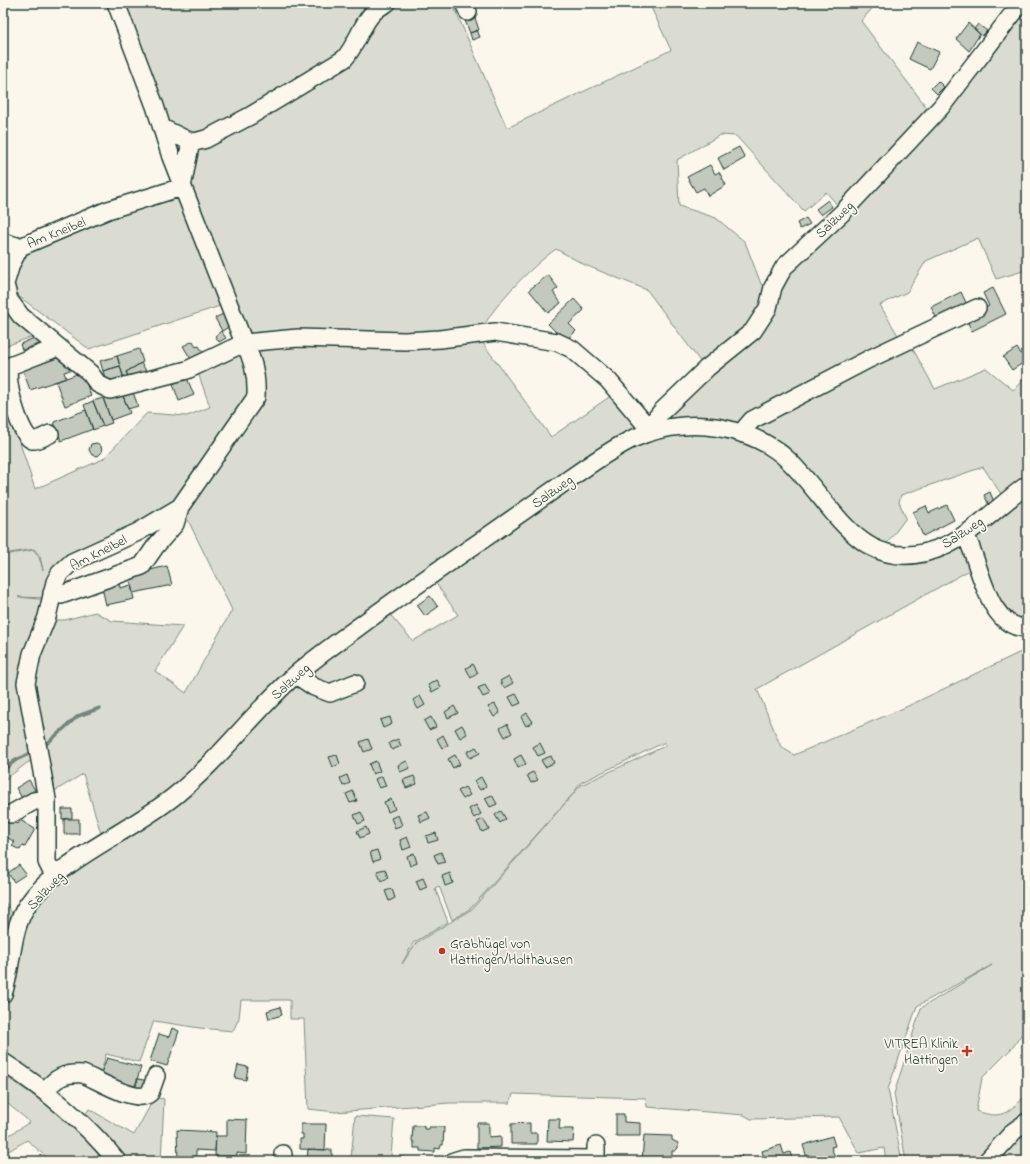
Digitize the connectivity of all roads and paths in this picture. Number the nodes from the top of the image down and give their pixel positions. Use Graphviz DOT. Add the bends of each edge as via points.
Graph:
graph roads {
  1 [pos="116,3"];
  2 [pos="387,3"];
  3 [pos="1021,3"];
  4 [pos="162,128"];
  5 [pos="190,141"];
  6 [pos="182,187"];
  7 [pos="3,242"];
  8 [pos="20,247"];
  9 [pos="3,253"];
  10 [pos="977,308"];
  11 [pos="244,343"];
  12 [pos="55,345"];
  13 [pos="651,431"];
  14 [pos="50,434"];
  15 [pos="743,434"];
  16 [pos="1027,485"];
  17 [pos="180,507"];
  18 [pos="966,534"];
  19 [pos="52,593"];
  20 [pos="1027,628"];
  21 [pos="296,674"];
  22 [pos="354,683"];
  23 [pos="47,799"];
  24 [pos="11,814"];
  25 [pos="54,876"];
  26 [pos="3,994"];
  27 [pos="3,1062"];
  28 [pos="156,1076"];
  29 [pos="45,1092"];
  30 [pos="1027,1122"];
  31 [pos="596,1146"];
  32 [pos="117,1161"];
  33 [pos="454,1161"];
  34 [pos="987,1161"];
  1 -- 4 [label="street, Am Kneibel"];
  2 -- 5 [label="street" via="369,16 352,48 340,62 250,116 206,139"];
  3 -- 13 [label="street, Salzweg" via="941,107 842,213 784,267 773,288 768,308 753,330 660,412"];
  4 -- 5 [label="street"];
  4 -- 6 [label="street, Am Kneibel"];
  5 -- 6 [label="street"];
  6 -- 8 [label="street, Am Kneibel" via="108,210"];
  6 -- 11 [label="street, Am Kneibel"];
  7 -- 8 [label="street"];
  8 -- 9 [label="street"];
  8 -- 12 [label="street, Am Kneibel" via="5,284 9,300 21,316"];
  10 -- 15 [label="street" via="869,359 752,420"];
  11 -- 12 [label="street, Am Kneibel" via="187,370 110,390 98,384 90,373"];
  11 -- 13 [label="street" via="298,338 412,341 495,332 557,342 572,349 608,380"];
  11 -- 17 [label="street, Am Kneibel" via="251,355 257,382 256,397"];
  12 -- 14 [label="street" via="51,350 10,366 7,374 11,395 25,433 32,440"];
  13 -- 15 [label="street, Salzweg" via="695,426"];
  13 -- 21 [label="street, Salzweg" via="623,444 580,472 386,606"];
  15 -- 18 [label="street, Salzweg" via="773,448 787,459 836,518 861,542 871,547 892,554 919,554 950,543"];
  16 -- 18 [label="street, Salzweg"];
  17 -- 19 [label="street, Am Kneibel" via="138,532 72,562 60,573"];
  17 -- 19 [label="street" via="175,524 142,566 61,595"];
  18 -- 20 [label="street" via="973,548 985,589 998,613 1006,622 1017,628"];
  19 -- 23 [label="street, Am Kneibel" via="47,617 29,665 26,683"];
  21 -- 22 [label="street" via="314,687 330,693"];
  21 -- 25 [label="street, Salzweg" via="176,795 133,826"];
  23 -- 24 [label="street" via="34,801"];
  23 -- 25 [label="street, Am Kneibel" via="47,862"];
  25 -- 26 [label="street, Salzweg" via="27,905 20,921"];
  27 -- 29 [label="street"];
  28 -- 29 [label="street" via="150,1093 142,1097 133,1096 83,1074 53,1081"];
  29 -- 32 [label="street" via="81,1123"];
  30 -- 34 [label="street" via="1014,1131"];
  31 -- 33 [label="street" via="596,1159 464,1158"];
}
